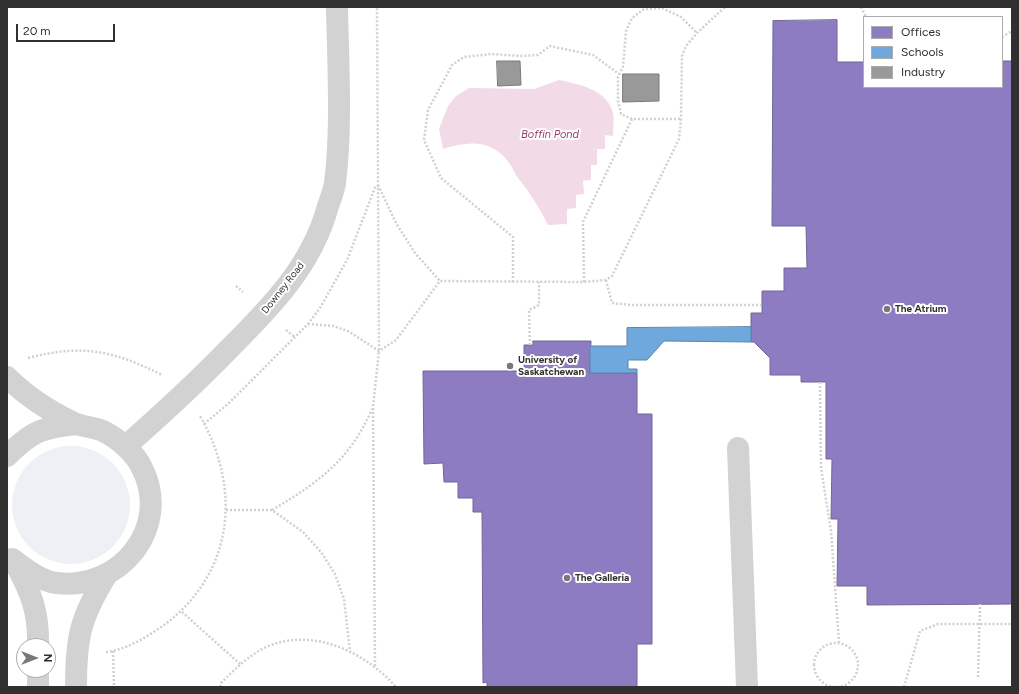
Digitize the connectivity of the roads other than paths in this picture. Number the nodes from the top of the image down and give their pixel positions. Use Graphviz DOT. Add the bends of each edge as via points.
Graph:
graph roads {
  1 [pos="337,7"];
  2 [pos="7,377"];
  3 [pos="76,424"];
  4 [pos="126,446"];
  5 [pos="738,448"];
  6 [pos="7,456"];
  7 [pos="10,555"];
  8 [pos="106,576"];
  9 [pos="37,638"];
  10 [pos="76,687"];
  11 [pos="747,687"];
  1 -- 4 [label="street, Downey Road" via="338,148 335,184 314,244 298,272 266,312 184,394"];
  2 -- 3 [label="street" via="43,407"];
  3 -- 4 [label="street" via="103,431"];
  3 -- 6 [label="street" via="49,427 25,438"];
  4 -- 8 [label="street" via="142,468 150,492 150,517 142,541 126,562"];
  5 -- 11 [label="street"];
  7 -- 8 [label="street" via="32,574 56,583 81,584"];
  7 -- 9 [label="street" via="29,588 35,608"];
  8 -- 10 [label="street" via="93,597 79,636"];
}
